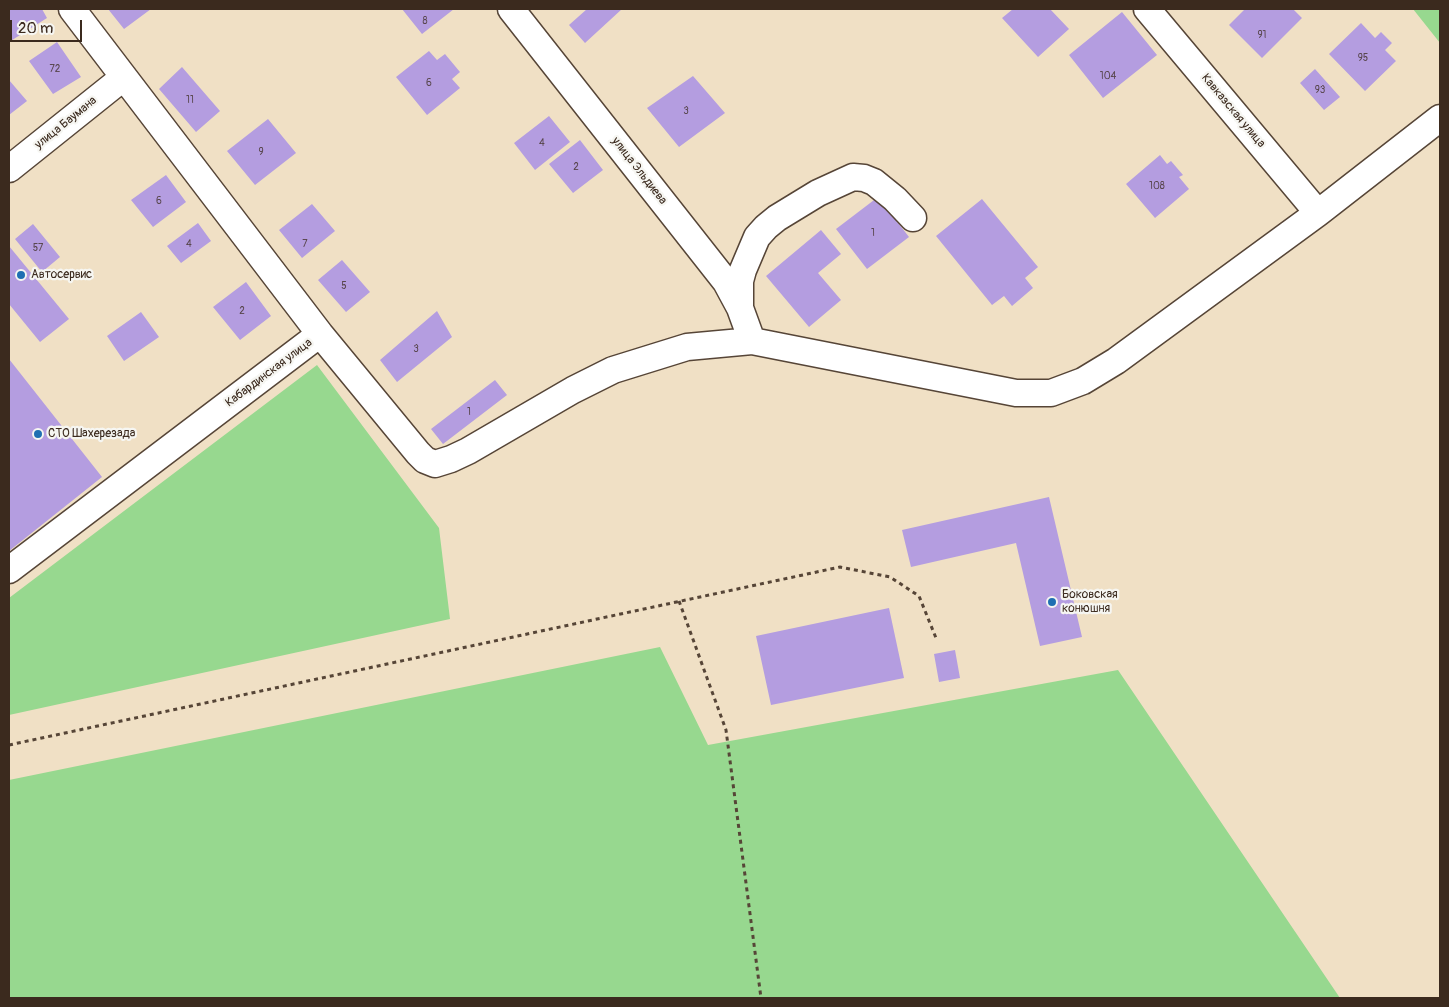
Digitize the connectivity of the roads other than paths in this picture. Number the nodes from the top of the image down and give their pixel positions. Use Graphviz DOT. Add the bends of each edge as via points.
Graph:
graph roads {
  1 [pos="72,9"];
  2 [pos="1147,9"];
  3 [pos="519,12"];
  4 [pos="124,77"];
  5 [pos="1440,118"];
  6 [pos="9,169"];
  7 [pos="1318,213"];
  8 [pos="914,218"];
  9 [pos="740,308"];
  10 [pos="320,334"];
  11 [pos="752,341"];
  12 [pos="9,570"];
  1 -- 4 [label="street, Кабардинская улица"];
  2 -- 7 [label="street, Кавказская улица"];
  3 -- 9 [label="street, улица Эльдиева" via="726,282"];
  4 -- 6 [label="street, улица Баумана"];
  4 -- 10 [label="street, Кабардинская улица"];
  5 -- 7 [label="street"];
  7 -- 11 [label="street" via="1116,362 1083,381 1051,393 1016,393"];
  8 -- 9 [label="street" via="874,182 864,178 853,177 818,193 777,218 757,237 740,281"];
  9 -- 11 [label="street, улица Эльдиева"];
  10 -- 11 [label="street" via="418,453 434,464 468,451 613,370 687,347"];
  10 -- 12 [label="street, Кабардинская улица"];
}
